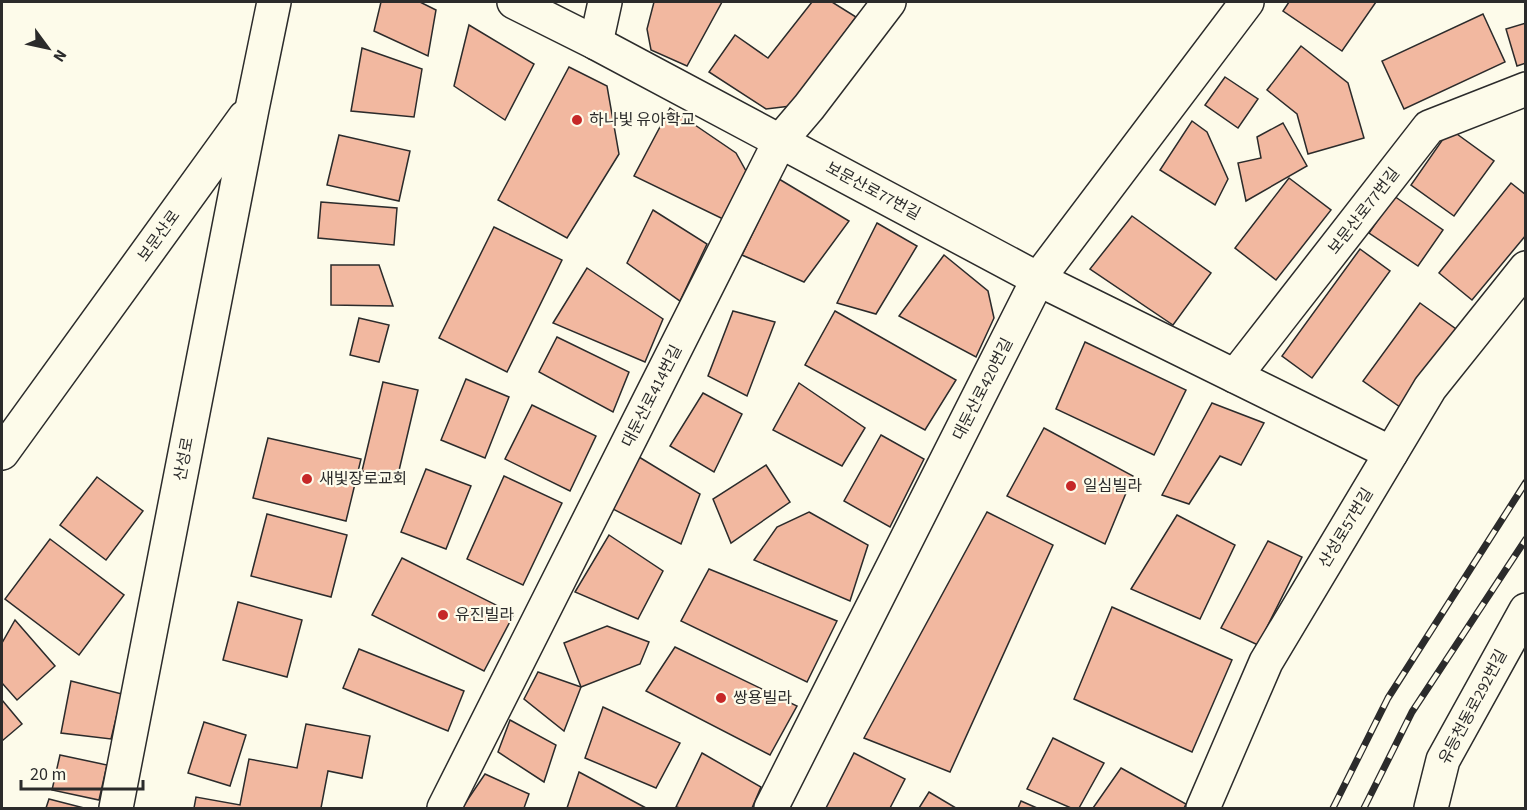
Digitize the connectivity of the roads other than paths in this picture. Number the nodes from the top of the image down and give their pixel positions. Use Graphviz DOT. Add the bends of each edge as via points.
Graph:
graph roads {
  1 [pos="274,2"];
  2 [pos="514,2"];
  3 [pos="605,2"];
  4 [pos="889,2"];
  5 [pos="1247,2"];
  6 [pos="596,43"];
  7 [pos="1526,89"];
  8 [pos="252,109"];
  9 [pos="780,141"];
  10 [pos="1526,268"];
  11 [pos="1038,279"];
  12 [pos="1235,376"];
  13 [pos="2,453"];
  14 [pos="1391,453"];
  15 [pos="1526,610"];
  16 [pos="116,808"];
  17 [pos="444,808"];
  18 [pos="771,808"];
  19 [pos="1203,808"];
  20 [pos="1431,808"];
  1 -- 8 [label="street, 보문산로"];
  2 -- 6 [label="street, 보문산로77번길"];
  3 -- 6 [label="street"];
  4 -- 9 [label="street, 대둔산로414번길"];
  5 -- 11 [label="street, 대둔산로420번길"];
  6 -- 9 [label="street, 보문산로77번길"];
  7 -- 12 [label="street, 보문산로77번길" via="1429,127"];
  8 -- 13 [label="street, 보문산로"];
  8 -- 16 [label="street, 산성로"];
  9 -- 11 [label="street, 보문산로77번길"];
  9 -- 17 [label="street, 대둔산로414번길"];
  10 -- 14 [label="street, 산성로57번길" via="1430,388"];
  11 -- 12 [label="street, 보문산로77번길"];
  11 -- 18 [label="street, 대둔산로420번길"];
  12 -- 14 [label="street, 보문산로77번길"];
  14 -- 19 [label="street, 산성로57번길" via="1266,662"];
  15 -- 20 [label="street, 유등천동로292번길" via="1443,760"];
}
